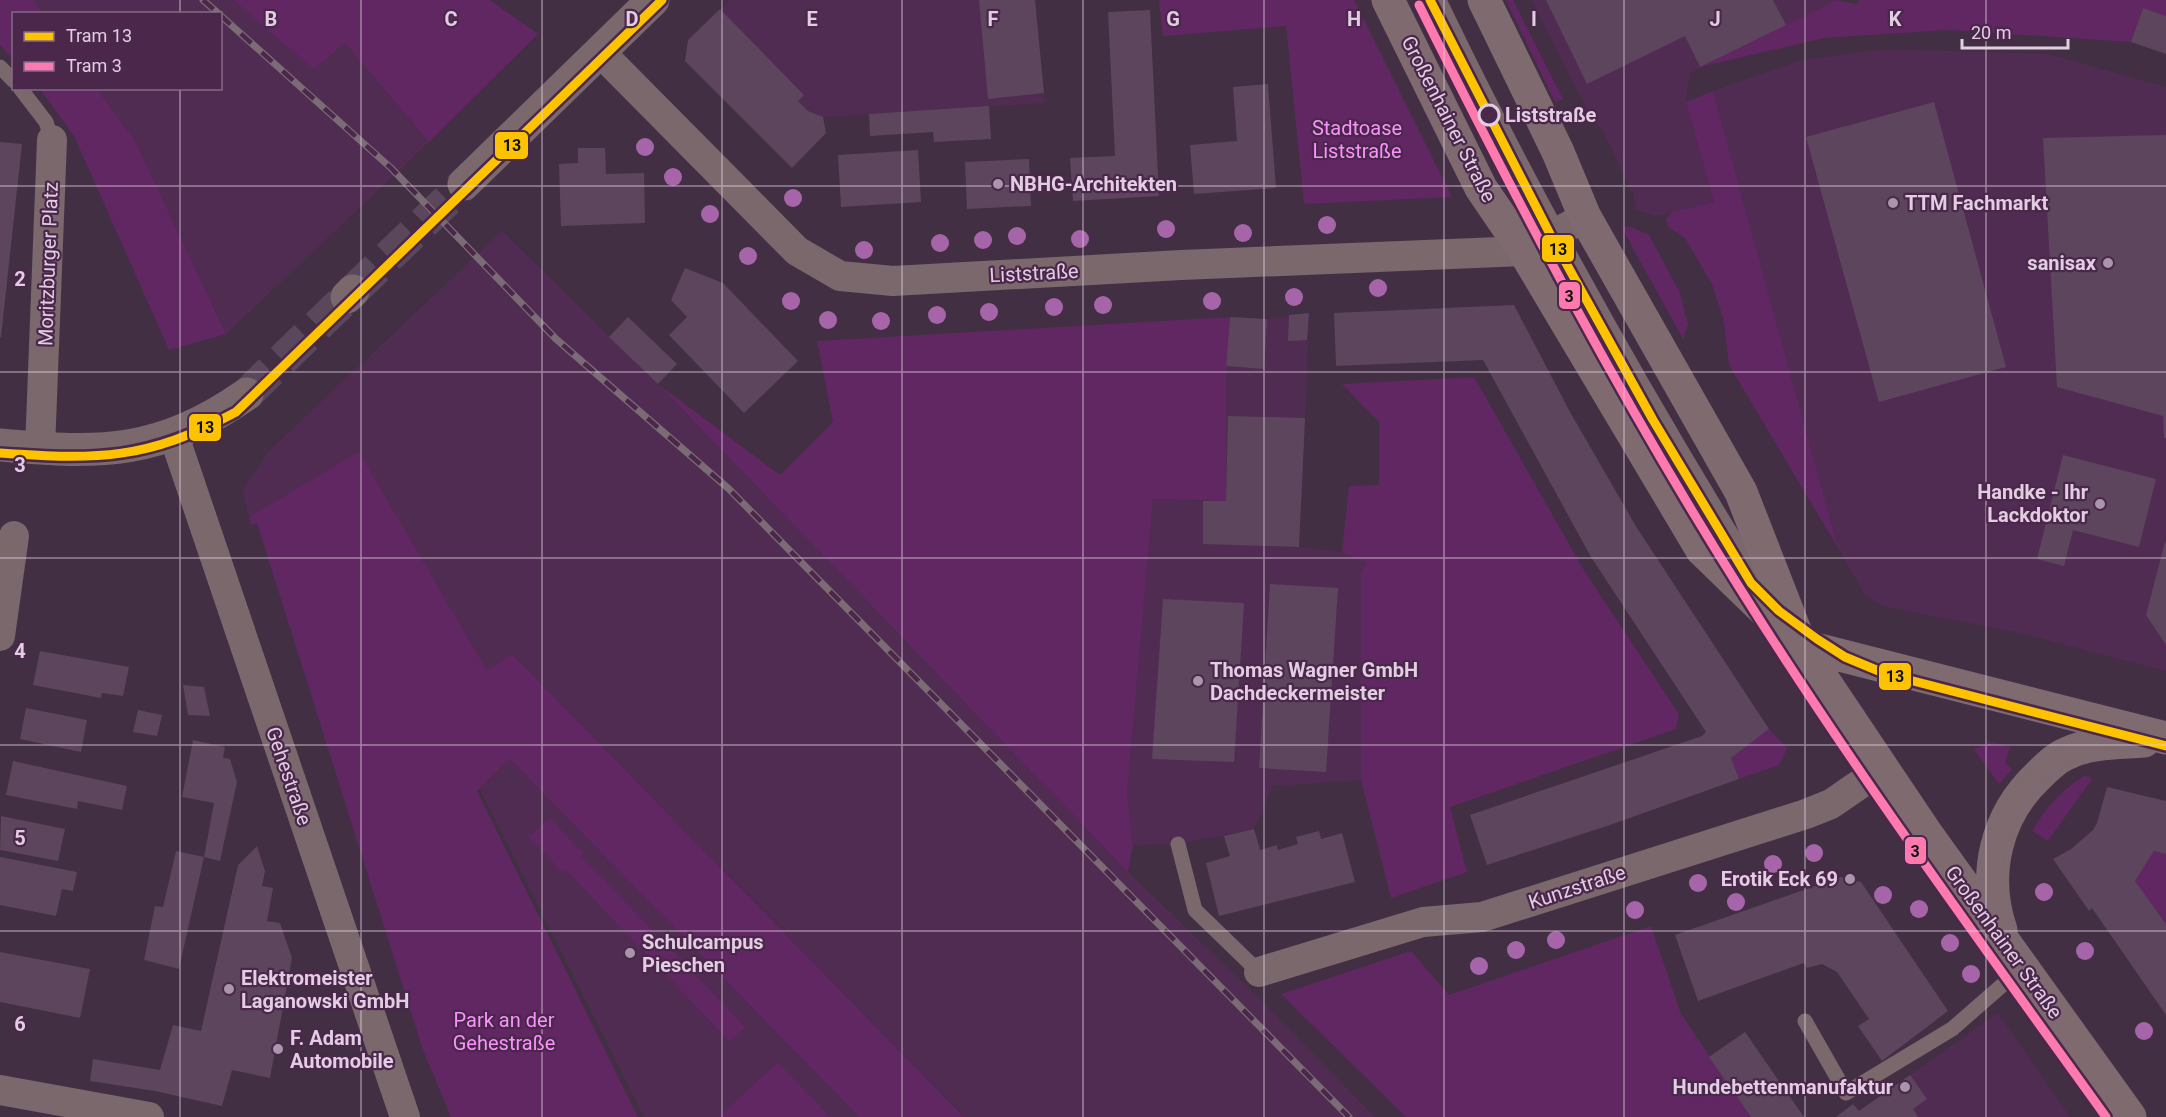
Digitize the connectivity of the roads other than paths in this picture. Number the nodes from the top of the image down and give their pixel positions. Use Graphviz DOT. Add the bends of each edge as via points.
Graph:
graph roads {
  1 [pos="653,0"];
  2 [pos="1388,0"];
  3 [pos="1439,0"];
  4 [pos="1484,0"];
  5 [pos="600,52"];
  6 [pos="0,67"];
  7 [pos="12,79"];
  8 [pos="22,90"];
  9 [pos="52,140"];
  10 [pos="464,184"];
  11 [pos="1585,217"];
  12 [pos="1557,233"];
  13 [pos="1524,251"];
  14 [pos="247,393"];
  15 [pos="174,436"];
  16 [pos="0,445"];
  17 [pos="40,449"];
  18 [pos="14,536"];
  19 [pos="0,636"];
  20 [pos="1800,645"];
  21 [pos="2166,740"];
  22 [pos="1882,769"];
  23 [pos="1178,844"];
  24 [pos="2014,957"];
  25 [pos="1259,972"];
  26 [pos="1804,1022"];
  27 [pos="0,1090"];
  28 [pos="149,1117"];
  29 [pos="405,1117"];
  30 [pos="2130,1117"];
  1 -- 5 [label="street"];
  2 -- 13 [label="main road, Großenhainer Straße" via="1481,189"];
  3 -- 12 [label="lane, Großenhainer Straße"];
  4 -- 11 [label="main road, Großenhainer Straße"];
  5 -- 10 [label="street"];
  5 -- 13 [label="street, Liststraße" via="797,251 840,276 893,281"];
  6 -- 7 [label="lane"];
  8 -- 9 [label="lane, Moritzburger Platz" via="46,122"];
  9 -- 17 [label="street, Moritzburger Platz"];
  11 -- 12 [label="street, Liststraße"];
  11 -- 20 [label="main road, Großenhainer Straße" via="1741,492"];
  12 -- 13 [label="street, Liststraße"];
  12 -- 20 [label="lane, Großenhainer Straße" via="1701,486"];
  13 -- 20 [label="main road, Großenhainer Straße" via="1702,550"];
  14 -- 15 [label="street" via="214,416"];
  15 -- 17 [label="street" via="102,450"];
  15 -- 29 [label="street, Gehestraße"];
  16 -- 17 [label="street"];
  18 -- 19 [label="street"];
  20 -- 21 [label="main road"];
  20 -- 22 [label="main road, Großenhainer Straße"];
  21 -- 24 [label="main road" via="2093,746 2067,753 2022,791 2005,817 1992,866 1999,924"];
  22 -- 24 [label="main road, Großenhainer Straße"];
  22 -- 25 [label="street, Kunzstraße" via="1832,804 1806,814 1482,917 1423,922"];
  23 -- 25 [label="lane" via="1195,910"];
  24 -- 26 [label="lane" via="1952,1029 1845,1093"];
  24 -- 30 [label="main road, Großenhainer Straße"];
  27 -- 28 [label="street"];
}
